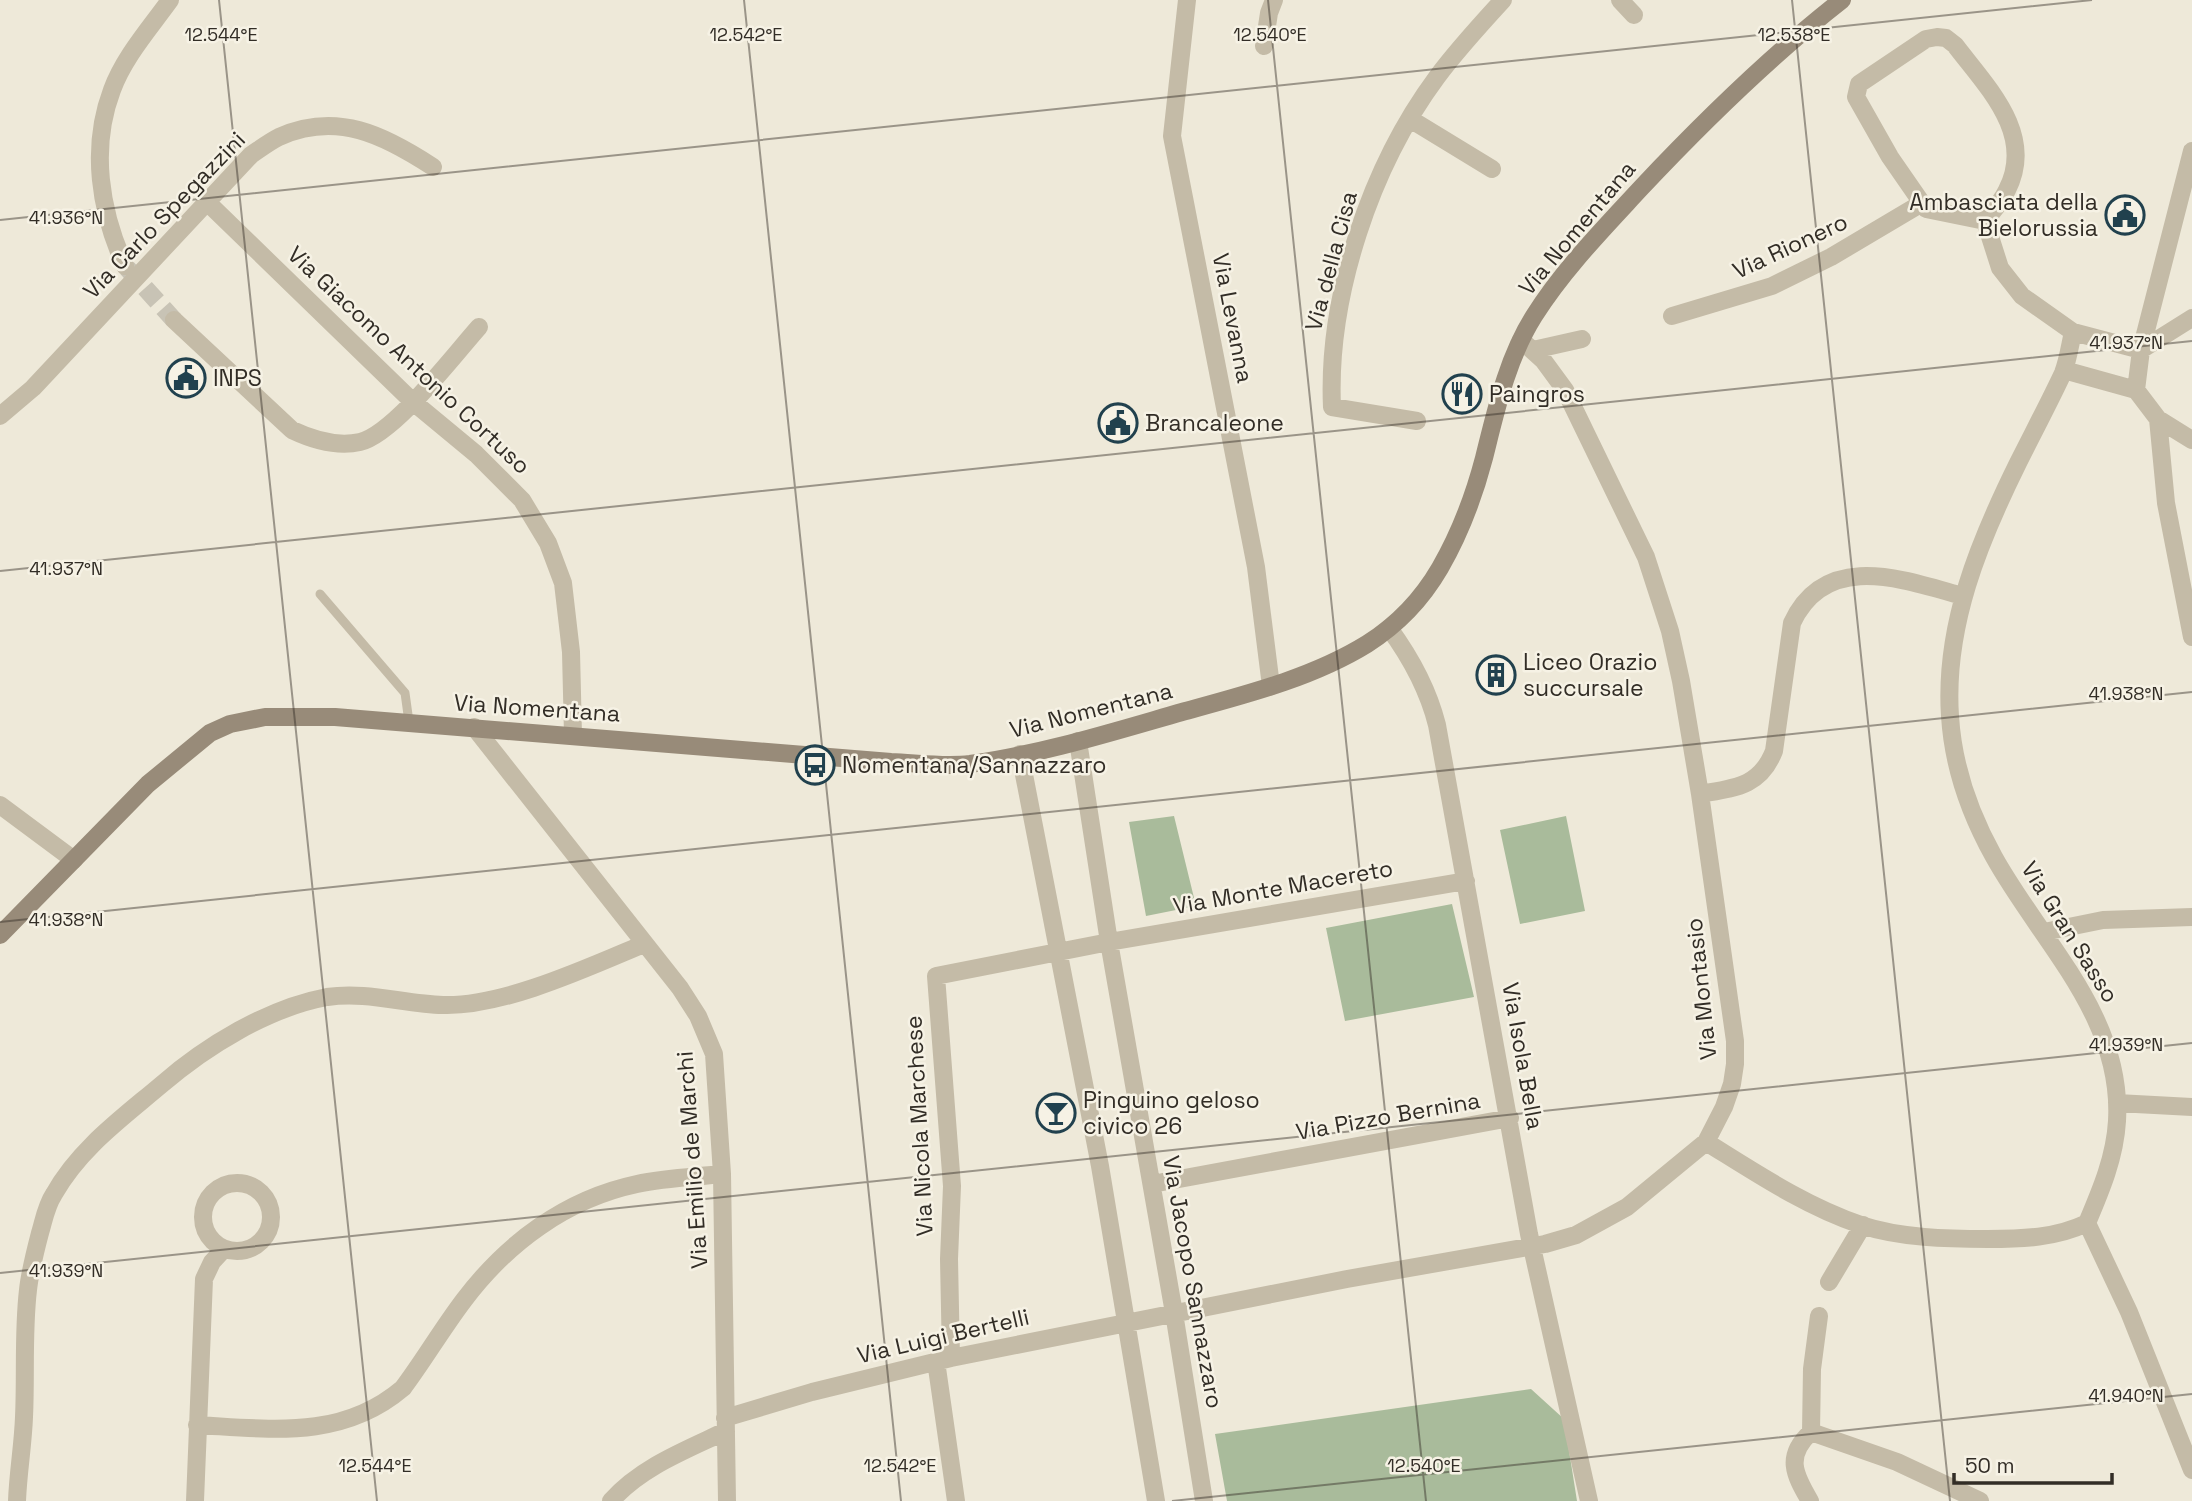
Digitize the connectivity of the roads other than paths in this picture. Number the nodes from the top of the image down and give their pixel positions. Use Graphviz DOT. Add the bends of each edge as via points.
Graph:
graph roads {
  1 [pos="170,0"];
  2 [pos="1187,0"];
  3 [pos="1274,0"];
  4 [pos="1503,0"];
  5 [pos="1620,0"];
  6 [pos="1842,0"];
  7 [pos="1634,15"];
  8 [pos="1264,46"];
  9 [pos="1410,119"];
  10 [pos="2192,151"];
  11 [pos="433,167"];
  12 [pos="1492,169"];
  13 [pos="207,202"];
  14 [pos="1922,203"];
  15 [pos="1985,221"];
  16 [pos="125,267"];
  17 [pos="1672,316"];
  18 [pos="2192,318"];
  19 [pos="174,320"];
  20 [pos="479,327"];
  21 [pos="2073,332"];
  22 [pos="1582,339"];
  23 [pos="1527,345"];
  24 [pos="2141,351"];
  25 [pos="2064,370"];
  26 [pos="2136,390"];
  27 [pos="412,401"];
  28 [pos="0,416"];
  29 [pos="2158,419"];
  30 [pos="1417,421"];
  31 [pos="2192,440"];
  32 [pos="320,594"];
  33 [pos="1963,596"];
  34 [pos="1389,628"];
  35 [pos="2192,636"];
  36 [pos="1270,686"];
  37 [pos="409,722"];
  38 [pos="474,727"];
  39 [pos="573,735"];
  40 [pos="1078,741"];
  41 [pos="1020,754"];
  42 [pos="1700,794"];
  43 [pos="0,805"];
  44 [pos="74,860"];
  45 [pos="1466,881"];
  46 [pos="2192,917"];
  47 [pos="2044,932"];
  48 [pos="0,935"];
  49 [pos="1109,942"];
  50 [pos="644,944"];
  51 [pos="1057,952"];
  52 [pos="936,976"];
  53 [pos="2117,1103"];
  54 [pos="2192,1107"];
  55 [pos="1510,1118"];
  56 [pos="1706,1142"];
  57 [pos="722,1174"];
  58 [pos="1152,1184"];
  59 [pos="2087,1223"];
  60 [pos="1863,1226"];
  61 [pos="1532,1247"];
  62 [pos="224,1249"];
  63 [pos="1829,1282"];
  64 [pos="1174,1313"];
  65 [pos="1819,1316"];
  66 [pos="1126,1322"];
  67 [pos="944,1360"];
  68 [pos="726,1424"];
  69 [pos="197,1425"];
  70 [pos="1811,1432"];
  71 [pos="2192,1470"];
  72 [pos="17,1501"];
  73 [pos="195,1501"];
  74 [pos="611,1501"];
  75 [pos="727,1501"];
  76 [pos="956,1501"];
  77 [pos="1156,1501"];
  78 [pos="1204,1501"];
  79 [pos="1589,1501"];
  80 [pos="1810,1501"];
  81 [pos="1980,1501"];
  1 -- 16 [label="street" via="130,55 112,89 103,125 98,169 113,241"];
  2 -- 36 [label="street, Via Levanna" via="1172,136 1256,567"];
  3 -- 8 [label="street"];
  4 -- 9 [label="street, Via della Cisa" via="1437,77"];
  5 -- 7 [label="street"];
  6 -- 23 [label="main road, Via Nomentana" via="1773,57 1674,153 1541,305"];
  9 -- 12 [label="street"];
  9 -- 30 [label="street, Via della Cisa" via="1375,188 1346,281 1332,358 1332,407"];
  10 -- 24 [label="street"];
  11 -- 13 [label="street, Via Carlo Spegazzini" via="396,143 366,131 327,126 301,129 251,155"];
  13 -- 27 [label="street, Via Giacomo Antonio Cortuso"];
  13 -- 28 [label="street, Via Carlo Spegazzini" via="33,388"];
  14 -- 15 [label="street" via="1926,209"];
  14 -- 15 [label="street" via="1861,109 1855,92 1859,84 1926,39 1942,37 1955,45 2006,114 2015,137 2017,158 2009,186"];
  14 -- 17 [label="street, Via Rionero" via="1772,286"];
  15 -- 21 [label="street" via="2004,276 2028,301"];
  18 -- 24 [label="street"];
  19 -- 27 [label="street" via="292,430 311,439 360,442 381,432"];
  20 -- 27 [label="street"];
  21 -- 24 [label="street"];
  21 -- 25 [label="street, Via Gran Sasso"];
  22 -- 23 [label="street"];
  23 -- 34 [label="main road, Via Nomentana" via="1499,399 1474,488 1451,547 1428,587"];
  23 -- 42 [label="street, Via Montasio" via="1565,390 1646,557 1670,631"];
  24 -- 26 [label="street"];
  25 -- 26 [label="street"];
  25 -- 33 [label="street, Via Gran Sasso" via="1980,543"];
  26 -- 29 [label="street"];
  27 -- 39 [label="street, Via Giacomo Antonio Cortuso" via="510,486 548,543 563,583 568,619"];
  29 -- 31 [label="street"];
  29 -- 35 [label="street" via="2164,489"];
  32 -- 37 [label="lane" via="405,694"];
  33 -- 42 [label="street" via="1875,575 1849,577 1818,590 1792,623 1768,766 1749,782"];
  33 -- 47 [label="street, Via Gran Sasso" via="1951,668 1951,735 1957,762 1971,808 1995,859"];
  34 -- 36 [label="main road, Via Nomentana" via="1354,651"];
  34 -- 45 [label="street, Via Isola Bella" via="1417,671 1434,713"];
  36 -- 40 [label="main road, Via Nomentana"];
  37 -- 38 [label="main road, Via Nomentana"];
  37 -- 44 [label="main road, Via Nomentana" via="281,716 221,727 148,784"];
  38 -- 39 [label="main road, Via Nomentana"];
  38 -- 50 [label="street, Via Emilio de Marchi"];
  39 -- 41 [label="main road, Via Nomentana" via="941,765"];
  40 -- 41 [label="main road, Via Nomentana"];
  40 -- 49 [label="street, Via Jacopo Sannazzaro"];
  41 -- 51 [label="street"];
  42 -- 56 [label="street, Via Montasio" via="1736,1057 1728,1095"];
  43 -- 44 [label="street"];
  44 -- 48 [label="main road, Via Nomentana"];
  45 -- 49 [label="street, Via Monte Macereto"];
  45 -- 55 [label="street, Via Isola Bella"];
  46 -- 47 [label="street" via="2103,920"];
  47 -- 53 [label="street, Via Gran Sasso" via="2102,1030"];
  49 -- 51 [label="street, Via Monte Macereto"];
  49 -- 58 [label="street, Via Jacopo Sannazzaro"];
  50 -- 57 [label="street, Via Emilio de Marchi" via="691,1003 707,1034 714,1055"];
  50 -- 72 [label="street" via="529,989 483,1000 445,1005 348,995 298,1005 247,1027 196,1057 107,1130 54,1193 35,1253 28,1289"];
  51 -- 52 [label="street, Via Monte Macereto"];
  51 -- 66 [label="street"];
  52 -- 67 [label="street, Via Nicola Marchese" via="952,1186"];
  53 -- 54 [label="street"];
  53 -- 59 [label="street, Via Gran Sasso" via="2111,1159"];
  55 -- 58 [label="street, Via Pizzo Bernina"];
  55 -- 61 [label="street, Via Isola Bella"];
  56 -- 60 [label="street" via="1782,1190"];
  56 -- 61 [label="street, Via Montasio" via="1618,1214 1576,1235"];
  57 -- 68 [label="street, Via Emilio de Marchi"];
  57 -- 69 [label="street" via="638,1184 583,1200 529,1233 464,1300 402,1388 366,1413 345,1422 299,1429"];
  58 -- 64 [label="street, Via Jacopo Sannazzaro"];
  59 -- 60 [label="street" via="2046,1236 1995,1239 1925,1236"];
  59 -- 71 [label="street" via="2129,1312"];
  60 -- 63 [label="street"];
  61 -- 64 [label="street, Via Montasio"];
  61 -- 79 [label="street, Via Isola Bella"];
  62 -- 69 [label="street" via="204,1279"];
  64 -- 66 [label="street, Via Luigi Bertelli"];
  64 -- 78 [label="street, Via Jacopo Sannazzaro"];
  65 -- 70 [label="street"];
  66 -- 67 [label="street, Via Luigi Bertelli"];
  66 -- 77 [label="street"];
  67 -- 68 [label="street, Via Luigi Bertelli" via="821,1390"];
  67 -- 76 [label="street, Via Nicola Marchese"];
  68 -- 74 [label="street, Via Luigi Bertelli" via="622,1488"];
  68 -- 75 [label="street, Via Emilio de Marchi"];
  69 -- 73 [label="street"];
  70 -- 80 [label="street" via="1795,1450 1794,1461"];
  70 -- 81 [label="street" via="1897,1462"];
}
